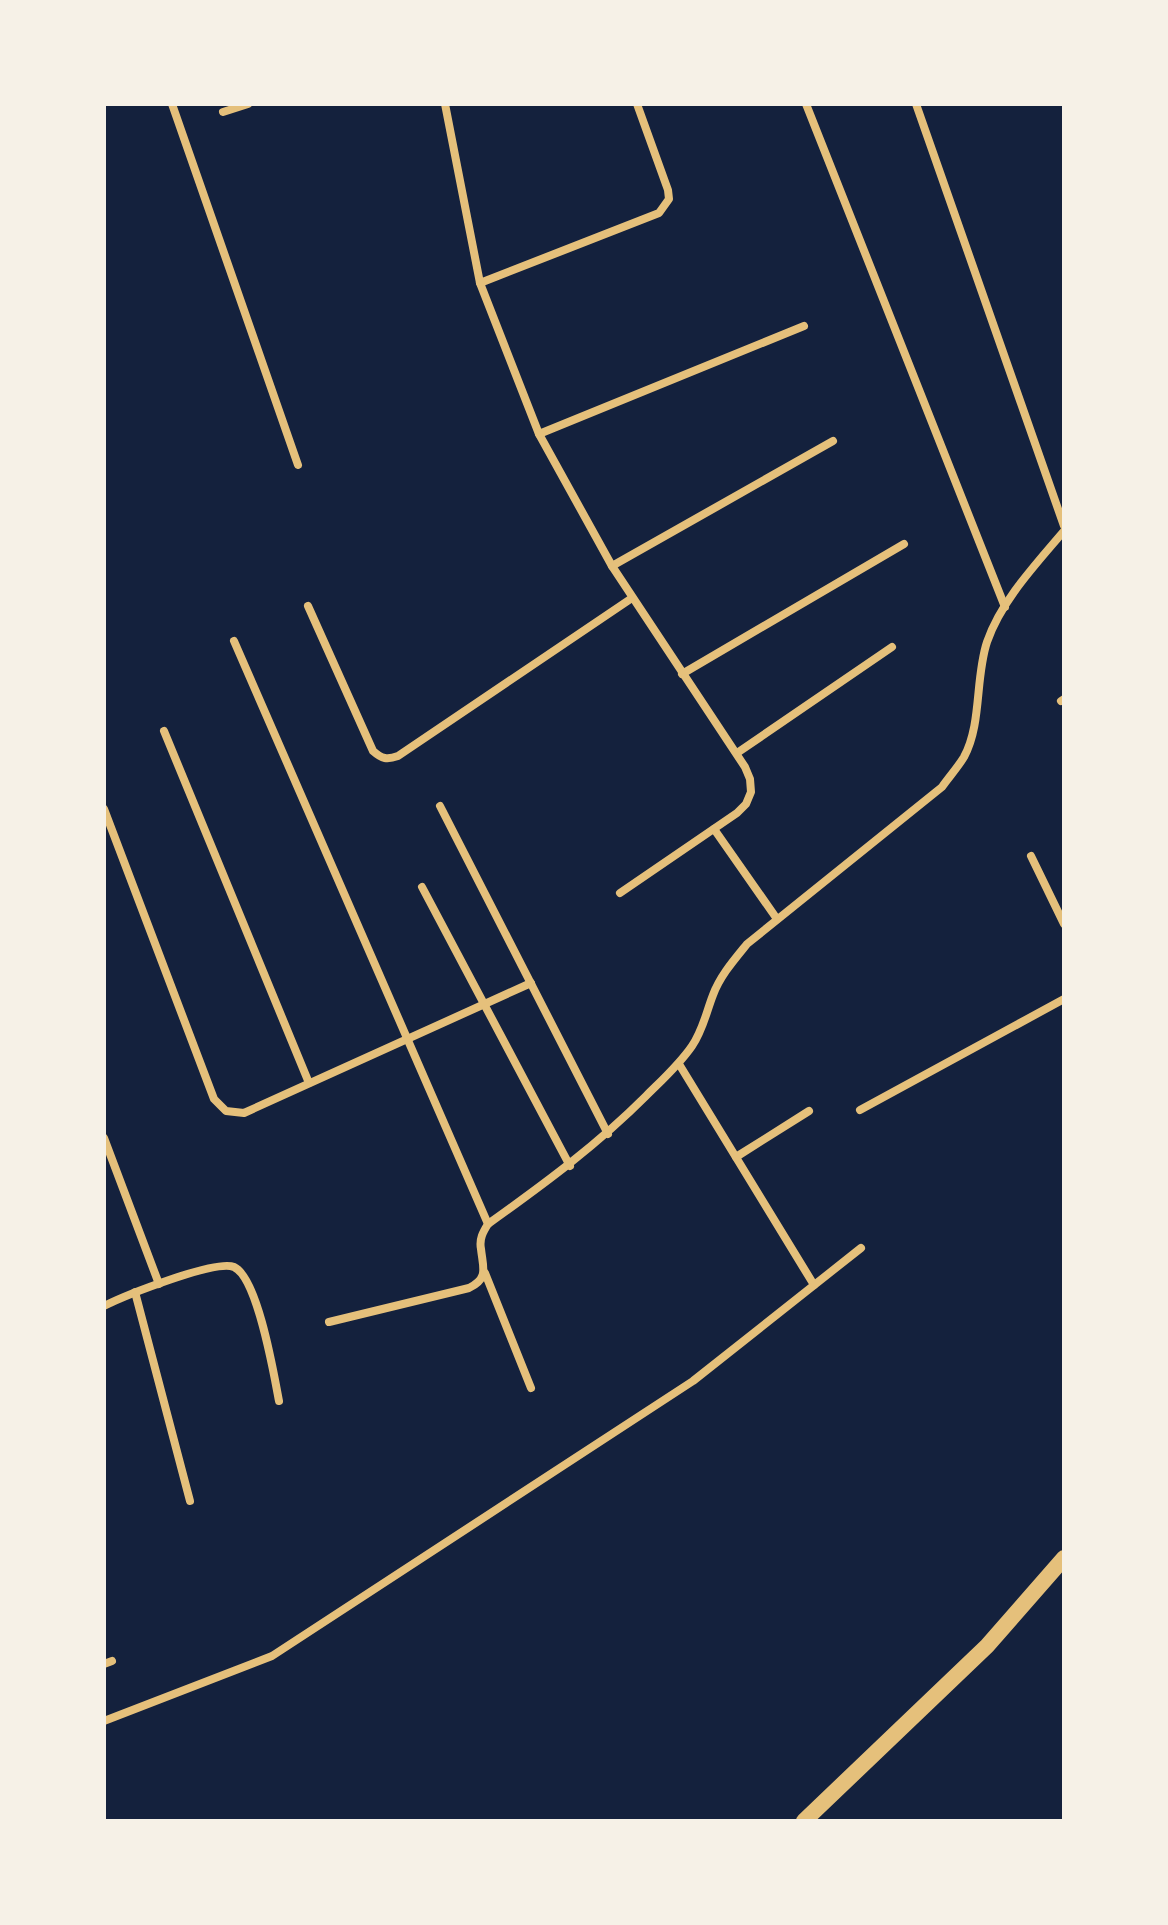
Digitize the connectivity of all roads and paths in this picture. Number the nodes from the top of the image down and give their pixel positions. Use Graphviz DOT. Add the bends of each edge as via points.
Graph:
graph roads {
  1 [pos="172,104"];
  2 [pos="248,104"];
  3 [pos="446,104"];
  4 [pos="637,104"];
  5 [pos="806,104"];
  6 [pos="916,104"];
  7 [pos="223,112"];
  8 [pos="480,283"];
  9 [pos="804,326"];
  10 [pos="539,434"];
  11 [pos="833,441"];
  12 [pos="298,465"];
  13 [pos="1064,529"];
  14 [pos="904,544"];
  15 [pos="612,566"];
  16 [pos="632,598"];
  17 [pos="308,606"];
  18 [pos="1005,607"];
  19 [pos="234,641"];
  20 [pos="892,647"];
  21 [pos="682,674"];
  22 [pos="164,731"];
  23 [pos="737,753"];
  24 [pos="440,806"];
  25 [pos="104,809"];
  26 [pos="714,829"];
  27 [pos="1031,856"];
  28 [pos="422,887"];
  29 [pos="620,893"];
  30 [pos="777,919"];
  31 [pos="1064,924"];
  32 [pos="531,983"];
  33 [pos="1064,999"];
  34 [pos="484,1004"];
  35 [pos="407,1039"];
  36 [pos="679,1064"];
  37 [pos="309,1083"];
  38 [pos="860,1110"];
  39 [pos="809,1111"];
  40 [pos="608,1134"];
  41 [pos="104,1138"];
  42 [pos="736,1157"];
  43 [pos="570,1166"];
  44 [pos="488,1224"];
  45 [pos="861,1248"];
  46 [pos="485,1273"];
  47 [pos="159,1284"];
  48 [pos="814,1285"];
  49 [pos="135,1292"];
  50 [pos="104,1306"];
  51 [pos="329,1322"];
  52 [pos="531,1388"];
  53 [pos="279,1401"];
  54 [pos="190,1501"];
  55 [pos="1064,1558"];
  56 [pos="104,1721"];
  57 [pos="804,1821"];
  1 -- 12 [label="street"];
  2 -- 7 [label="street"];
  3 -- 8 [label="street"];
  4 -- 8 [label="street" via="668,190 665,207"];
  5 -- 18 [label="street"];
  6 -- 13 [label="street"];
  8 -- 10 [label="street"];
  9 -- 10 [label="street"];
  10 -- 15 [label="street"];
  11 -- 15 [label="street"];
  13 -- 18 [label="street"];
  14 -- 21 [label="street"];
  15 -- 16 [label="street"];
  16 -- 17 [label="street" via="389,759 373,751"];
  16 -- 21 [label="street"];
  18 -- 30 [label="street" via="987,640 965,755 942,787"];
  19 -- 35 [label="street"];
  20 -- 23 [label="street"];
  21 -- 23 [label="street"];
  22 -- 37 [label="street"];
  23 -- 26 [label="street" via="751,792 746,804"];
  24 -- 32 [label="street"];
  25 -- 37 [label="street" via="219,1106 244,1113"];
  26 -- 29 [label="street"];
  26 -- 30 [label="street"];
  27 -- 31 [label="street"];
  28 -- 34 [label="street"];
  30 -- 36 [label="street" via="728,967"];
  32 -- 34 [label="street"];
  32 -- 40 [label="street"];
  33 -- 38 [label="street"];
  34 -- 35 [label="street"];
  34 -- 43 [label="street"];
  35 -- 37 [label="street"];
  35 -- 44 [label="street"];
  36 -- 40 [label="street"];
  36 -- 42 [label="street"];
  39 -- 42 [label="street"];
  40 -- 43 [label="street"];
  41 -- 47 [label="street"];
  42 -- 48 [label="street"];
  43 -- 44 [label="street"];
  44 -- 46 [label="street" via="481,1236"];
  45 -- 48 [label="street"];
  46 -- 51 [label="street" via="469,1288"];
  46 -- 52 [label="street"];
  47 -- 49 [label="street"];
  47 -- 53 [label="street" via="219,1265 241,1272 264,1328"];
  48 -- 56 [label="street" via="693,1381 272,1656"];
  49 -- 50 [label="street"];
  49 -- 54 [label="street"];
  55 -- 57 [label="main road" via="987,1646"];
}
